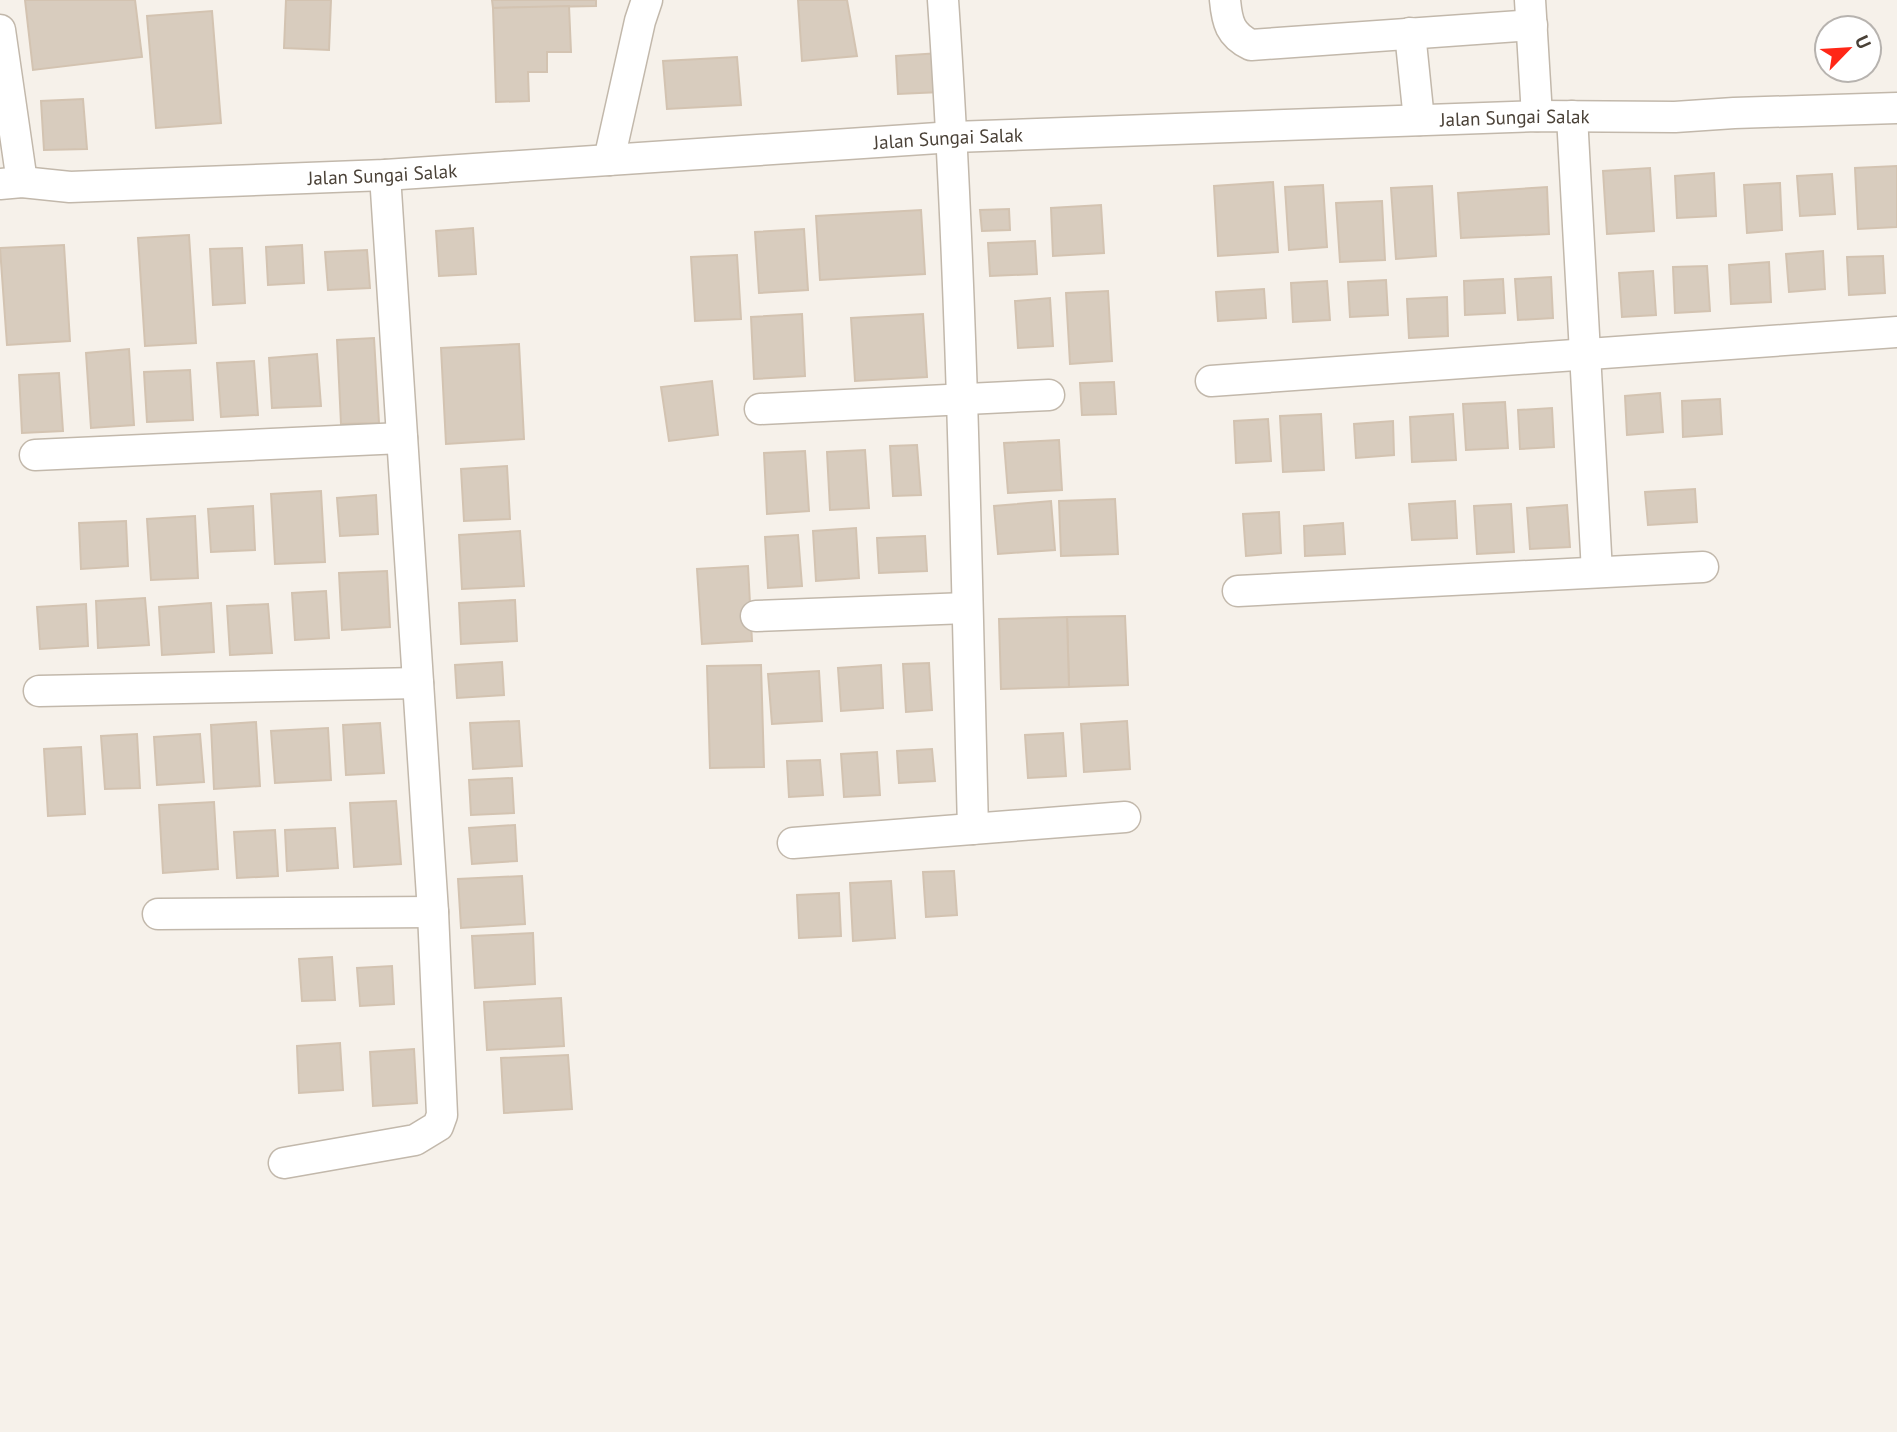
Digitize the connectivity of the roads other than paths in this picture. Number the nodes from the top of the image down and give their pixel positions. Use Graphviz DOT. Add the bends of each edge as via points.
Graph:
graph roads {
  1 [pos="647,0"];
  2 [pos="943,0"];
  3 [pos="1225,0"];
  4 [pos="1531,12"];
  5 [pos="0,30"];
  6 [pos="1410,33"];
  7 [pos="1897,108"];
  8 [pos="1536,116"];
  9 [pos="1572,116"];
  10 [pos="1419,120"];
  11 [pos="953,137"];
  12 [pos="609,160"];
  13 [pos="385,175"];
  14 [pos="11,183"];
  15 [pos="1897,332"];
  16 [pos="1586,354"];
  17 [pos="1211,381"];
  18 [pos="1049,395"];
  19 [pos="962,399"];
  20 [pos="760,409"];
  21 [pos="402,438"];
  22 [pos="36,455"];
  23 [pos="1703,567"];
  24 [pos="1597,572"];
  25 [pos="1238,591"];
  26 [pos="967,608"];
  27 [pos="756,616"];
  28 [pos="418,683"];
  29 [pos="39,691"];
  30 [pos="1125,817"];
  31 [pos="973,829"];
  32 [pos="793,843"];
  33 [pos="433,912"];
  34 [pos="159,914"];
  35 [pos="284,1163"];
  1 -- 12 [label="street"];
  2 -- 11 [label="street"];
  3 -- 6 [label="street" via="1228,24 1241,41 1251,45"];
  4 -- 6 [label="street"];
  4 -- 8 [label="street"];
  5 -- 14 [label="street"];
  6 -- 10 [label="street"];
  7 -- 9 [label="street, Jalan Sungai Salak" via="1675,117"];
  8 -- 9 [label="street, Jalan Sungai Salak"];
  8 -- 10 [label="street, Jalan Sungai Salak"];
  9 -- 16 [label="street"];
  10 -- 11 [label="street, Jalan Sungai Salak"];
  11 -- 12 [label="street, Jalan Sungai Salak"];
  11 -- 19 [label="street"];
  12 -- 13 [label="street, Jalan Sungai Salak"];
  13 -- 14 [label="street, Jalan Sungai Salak" via="70,187"];
  13 -- 21 [label="street"];
  15 -- 16 [label="street"];
  16 -- 17 [label="street"];
  16 -- 24 [label="street"];
  18 -- 19 [label="street"];
  19 -- 20 [label="street"];
  19 -- 26 [label="street"];
  21 -- 22 [label="street"];
  21 -- 28 [label="street"];
  23 -- 24 [label="street"];
  24 -- 25 [label="street"];
  26 -- 27 [label="street"];
  26 -- 31 [label="street"];
  28 -- 29 [label="street"];
  28 -- 33 [label="street"];
  30 -- 31 [label="street"];
  31 -- 32 [label="street"];
  33 -- 34 [label="street"];
  33 -- 35 [label="street" via="443,1099 438,1126 415,1140"];
}
